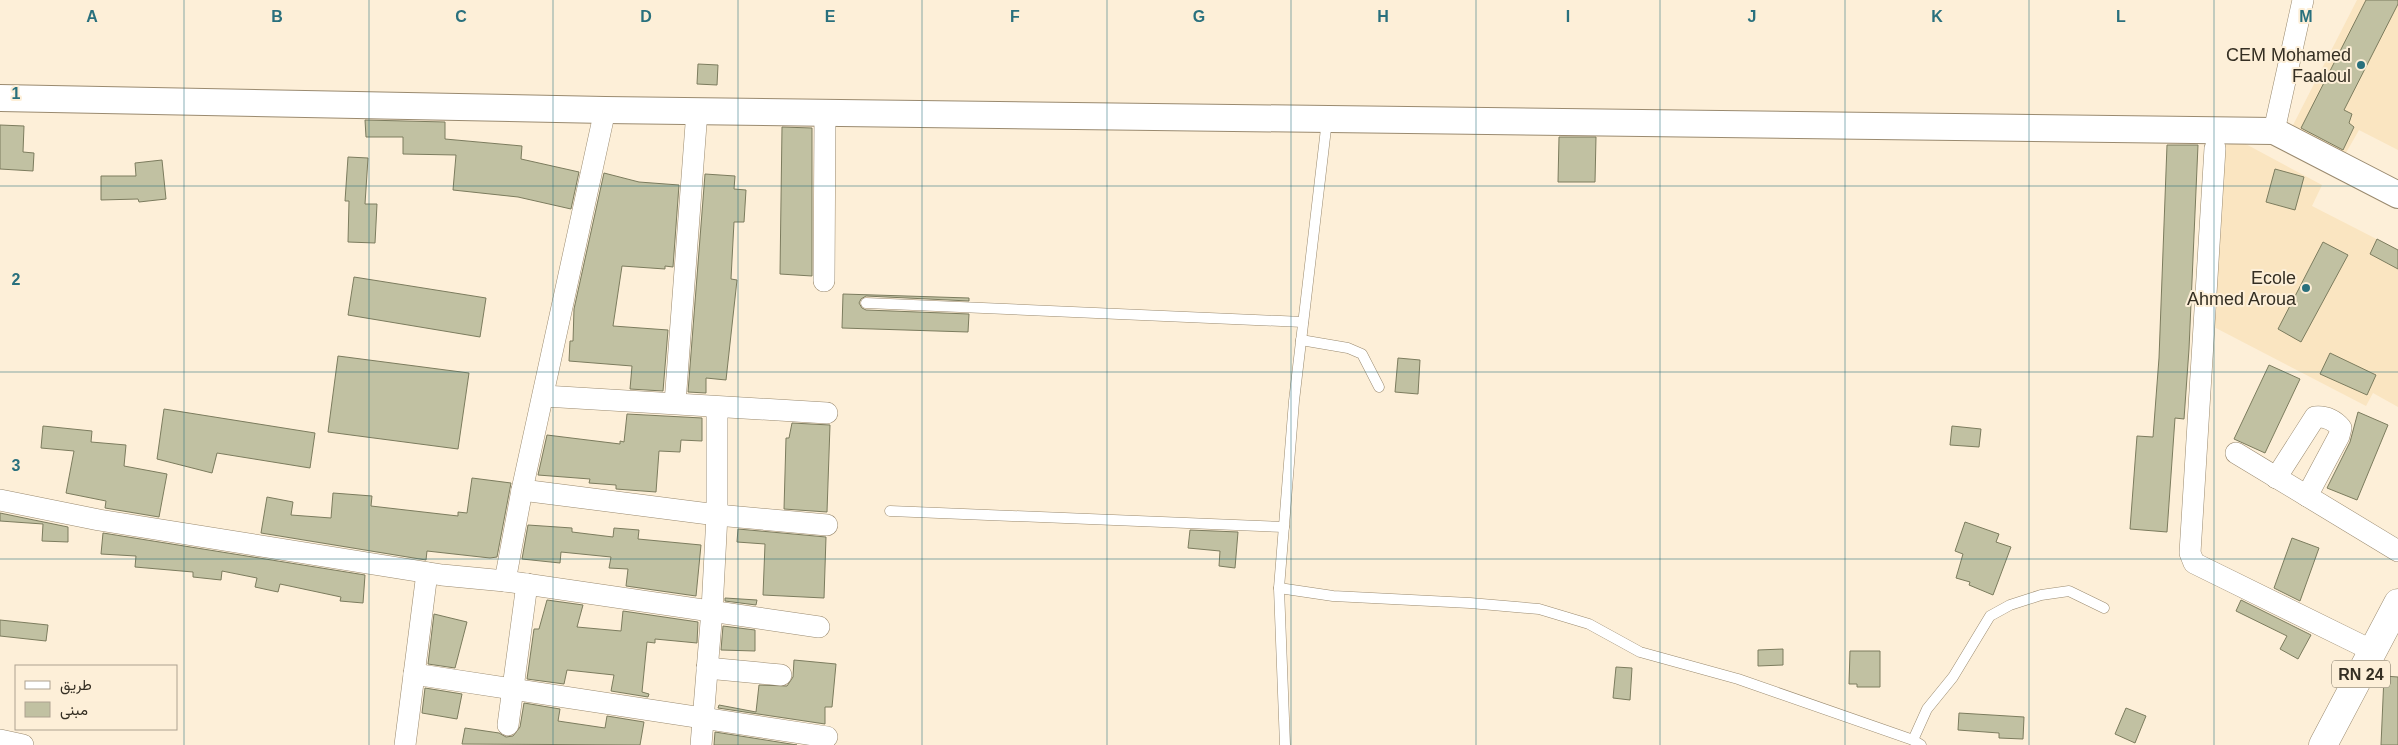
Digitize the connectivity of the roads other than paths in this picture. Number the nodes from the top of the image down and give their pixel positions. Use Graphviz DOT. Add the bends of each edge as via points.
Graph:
graph roads {
  1 [pos="2303,0"];
  2 [pos="0,98"];
  3 [pos="605,110"];
  4 [pos="697,111"];
  5 [pos="825,112"];
  6 [pos="1327,119"];
  7 [pos="2274,131"];
  8 [pos="2215,148"];
  9 [pos="2398,195"];
  10 [pos="824,281"];
  11 [pos="866,303"];
  12 [pos="1303,322"];
  13 [pos="1302,340"];
  14 [pos="1378,387"];
  15 [pos="544,396"];
  16 [pos="675,403"];
  17 [pos="717,407"];
  18 [pos="826,413"];
  19 [pos="2236,453"];
  20 [pos="2276,478"];
  21 [pos="522,490"];
  22 [pos="2307,496"];
  23 [pos="0,500"];
  24 [pos="890,511"];
  25 [pos="717,515"];
  26 [pos="826,525"];
  27 [pos="1284,527"];
  28 [pos="2398,551"];
  29 [pos="427,572"];
  30 [pos="505,581"];
  31 [pos="527,584"];
  32 [pos="1279,588"];
  33 [pos="2104,608"];
  34 [pos="712,610"];
  35 [pos="2396,610"];
  36 [pos="819,626"];
  37 [pos="2373,651"];
  38 [pos="707,668"];
  39 [pos="414,674"];
  40 [pos="781,676"];
  41 [pos="513,689"];
  42 [pos="703,717"];
  43 [pos="508,725"];
  44 [pos="827,737"];
  45 [pos="0,740"];
  46 [pos="1917,742"];
  47 [pos="23,745"];
  48 [pos="405,745"];
  49 [pos="701,745"];
  50 [pos="1285,745"];
  51 [pos="2323,745"];
  1 -- 7 [label="street"];
  2 -- 3 [label="street"];
  3 -- 4 [label="street"];
  3 -- 15 [label="street"];
  4 -- 5 [label="street"];
  4 -- 16 [label="street"];
  5 -- 6 [label="street"];
  5 -- 10 [label="street"];
  6 -- 7 [label="street"];
  6 -- 12 [label="lane"];
  7 -- 9 [label="street"];
  8 -- 37 [label="street" via="2190,553 2194,563"];
  11 -- 12 [label="lane"];
  12 -- 13 [label="lane"];
  13 -- 14 [label="lane" via="1348,348 1362,354"];
  13 -- 27 [label="lane"];
  15 -- 16 [label="street"];
  15 -- 21 [label="street"];
  16 -- 17 [label="street"];
  17 -- 18 [label="street"];
  17 -- 25 [label="street"];
  19 -- 20 [label="street"];
  20 -- 22 [label="street"];
  20 -- 22 [label="street" via="2315,417 2323,416 2336,423 2341,428 2339,436"];
  21 -- 25 [label="street"];
  21 -- 30 [label="street"];
  22 -- 28 [label="street"];
  23 -- 29 [label="street" via="99,520"];
  24 -- 27 [label="lane"];
  25 -- 26 [label="street"];
  25 -- 34 [label="street"];
  27 -- 32 [label="lane"];
  29 -- 30 [label="street"];
  29 -- 39 [label="street"];
  30 -- 31 [label="street"];
  31 -- 34 [label="street"];
  31 -- 41 [label="street"];
  32 -- 46 [label="lane" via="1333,596 1539,609 1589,624 1640,652 1738,679"];
  32 -- 50 [label="lane"];
  33 -- 46 [label="lane" via="2069,591 2041,595 2010,605 1990,616 1953,677 1927,709"];
  34 -- 36 [label="street"];
  34 -- 38 [label="street"];
  35 -- 37 [label="main road, RN 24"];
  37 -- 51 [label="main road, RN 24"];
  38 -- 40 [label="street"];
  38 -- 42 [label="street"];
  39 -- 41 [label="street"];
  39 -- 48 [label="street"];
  41 -- 42 [label="street"];
  41 -- 43 [label="street"];
  42 -- 44 [label="street"];
  42 -- 49 [label="street"];
  45 -- 47 [label="street"];
}
